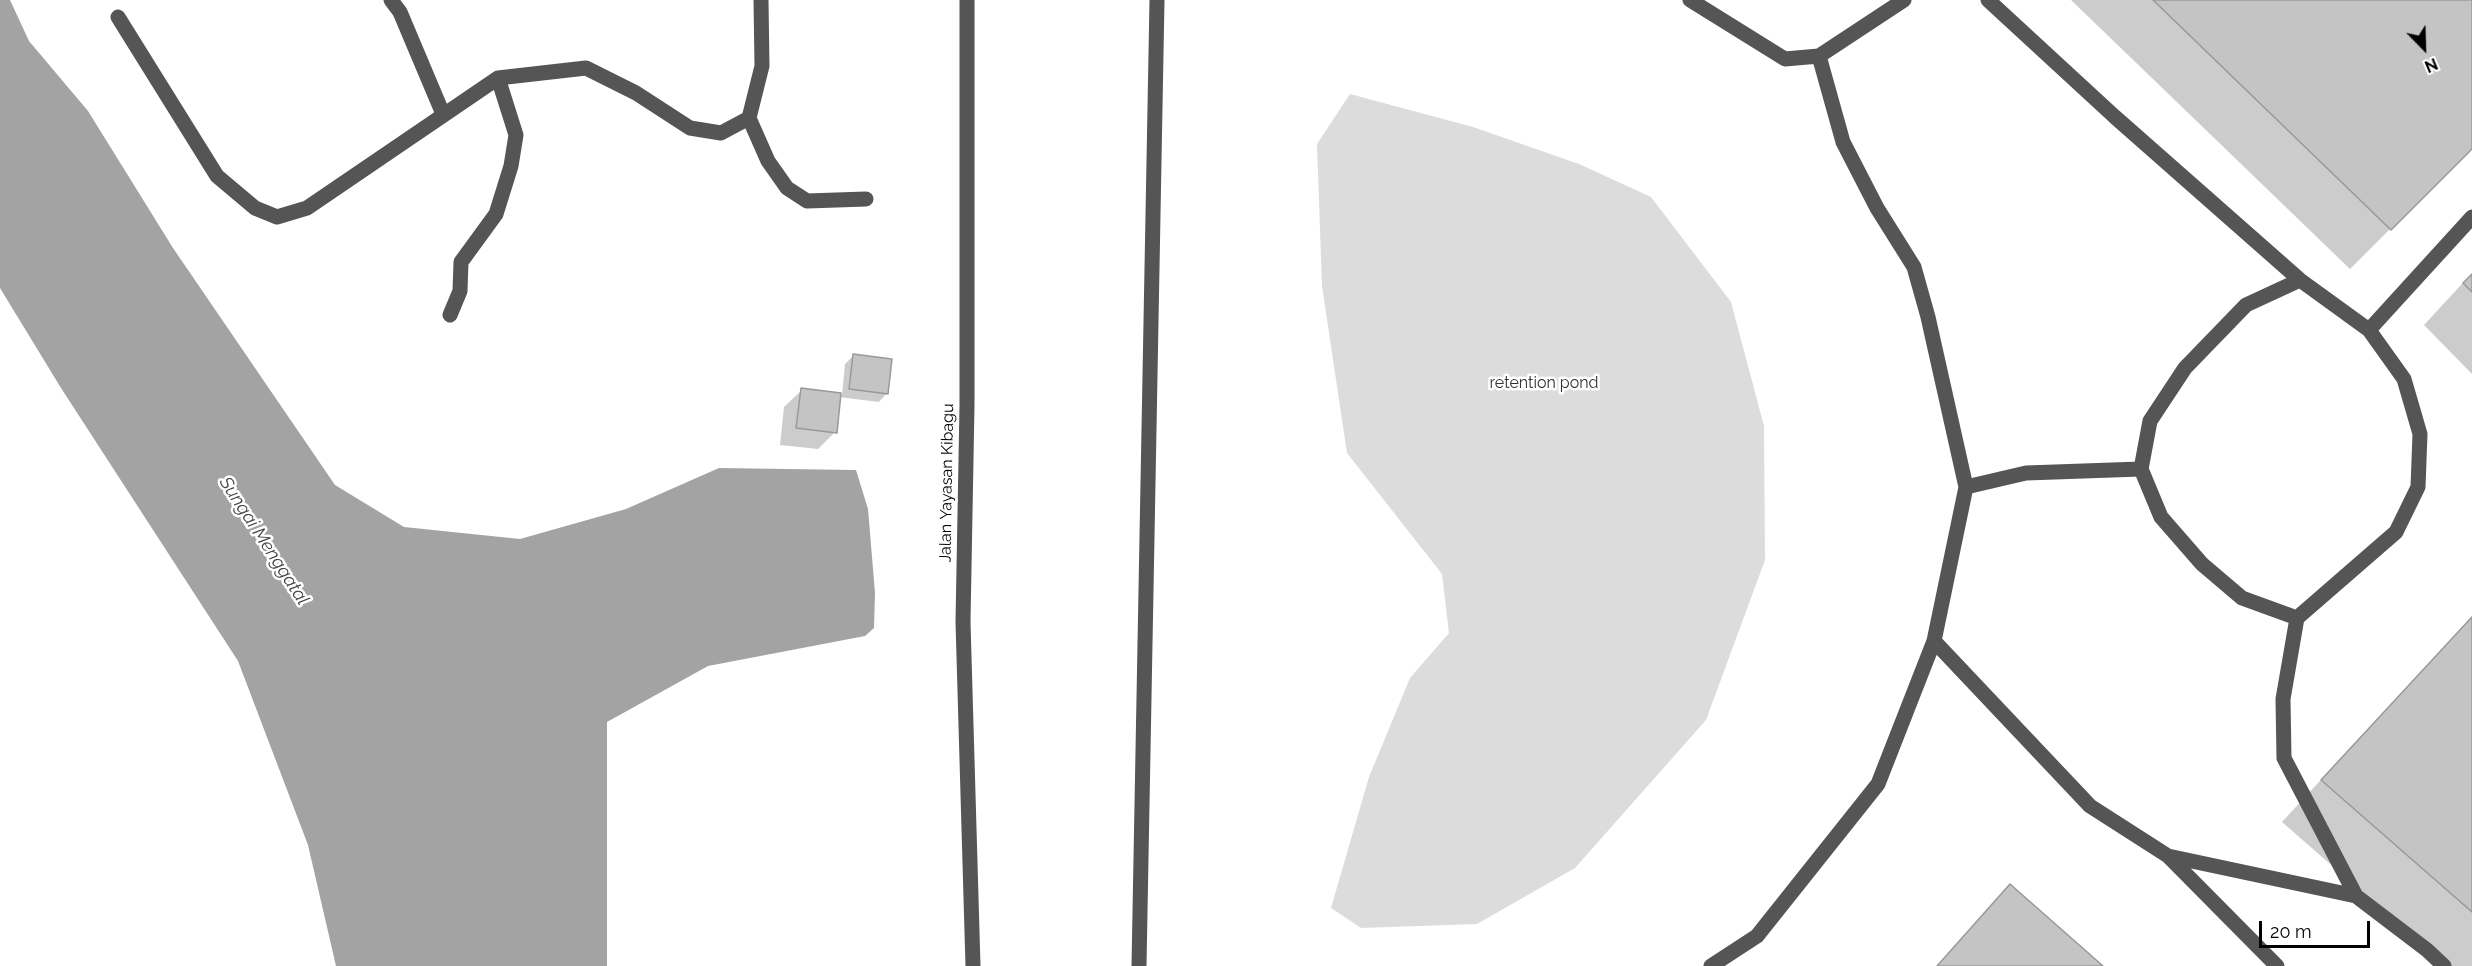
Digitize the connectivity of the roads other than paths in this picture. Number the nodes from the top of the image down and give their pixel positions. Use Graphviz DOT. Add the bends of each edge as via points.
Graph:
graph roads {
  1 [pos="391,0"];
  2 [pos="761,0"];
  3 [pos="967,0"];
  4 [pos="1157,0"];
  5 [pos="1690,0"];
  6 [pos="1904,0"];
  7 [pos="1988,0"];
  8 [pos="118,17"];
  9 [pos="1819,57"];
  10 [pos="498,78"];
  11 [pos="443,114"];
  12 [pos="749,118"];
  13 [pos="866,199"];
  14 [pos="2472,217"];
  15 [pos="2300,280"];
  16 [pos="450,315"];
  17 [pos="2369,330"];
  18 [pos="2141,469"];
  19 [pos="1966,487"];
  20 [pos="2296,618"];
  21 [pos="1934,641"];
  22 [pos="2169,856"];
  23 [pos="2356,896"];
  24 [pos="973,966"];
  25 [pos="1139,966"];
  26 [pos="1711,966"];
  27 [pos="2277,966"];
  28 [pos="2444,966"];
  1 -- 11 [label="street" via="400,12"];
  2 -- 12 [label="street" via="762,66"];
  3 -- 24 [label="street, Jalan Yayasan Kibagu" via="963,622"];
  4 -- 25 [label="street"];
  5 -- 9 [label="street" via="1785,59"];
  6 -- 9 [label="street"];
  7 -- 15 [label="street"];
  8 -- 11 [label="street" via="217,176 255,208 277,217 307,208"];
  9 -- 19 [label="street" via="1843,142 1877,208 1914,267"];
  10 -- 11 [label="street"];
  10 -- 12 [label="street" via="585,68 636,93 690,128 721,133"];
  10 -- 16 [label="street" via="516,135 511,166 496,214 461,262 460,291"];
  12 -- 13 [label="street" via="768,161 787,188 807,201"];
  14 -- 17 [label="street"];
  15 -- 17 [label="street"];
  15 -- 18 [label="street" via="2246,305 2185,368 2150,421"];
  17 -- 20 [label="street" via="2404,379 2420,435 2418,487 2396,532"];
  18 -- 19 [label="street" via="2026,474"];
  18 -- 20 [label="street" via="2161,516 2202,564 2242,598"];
  19 -- 21 [label="street"];
  20 -- 23 [label="street" via="2283,699 2284,758"];
  21 -- 22 [label="street" via="2090,806"];
  21 -- 26 [label="street" via="1878,784 1756,936"];
  22 -- 23 [label="street"];
  22 -- 27 [label="street"];
  23 -- 28 [label="street"];
}
